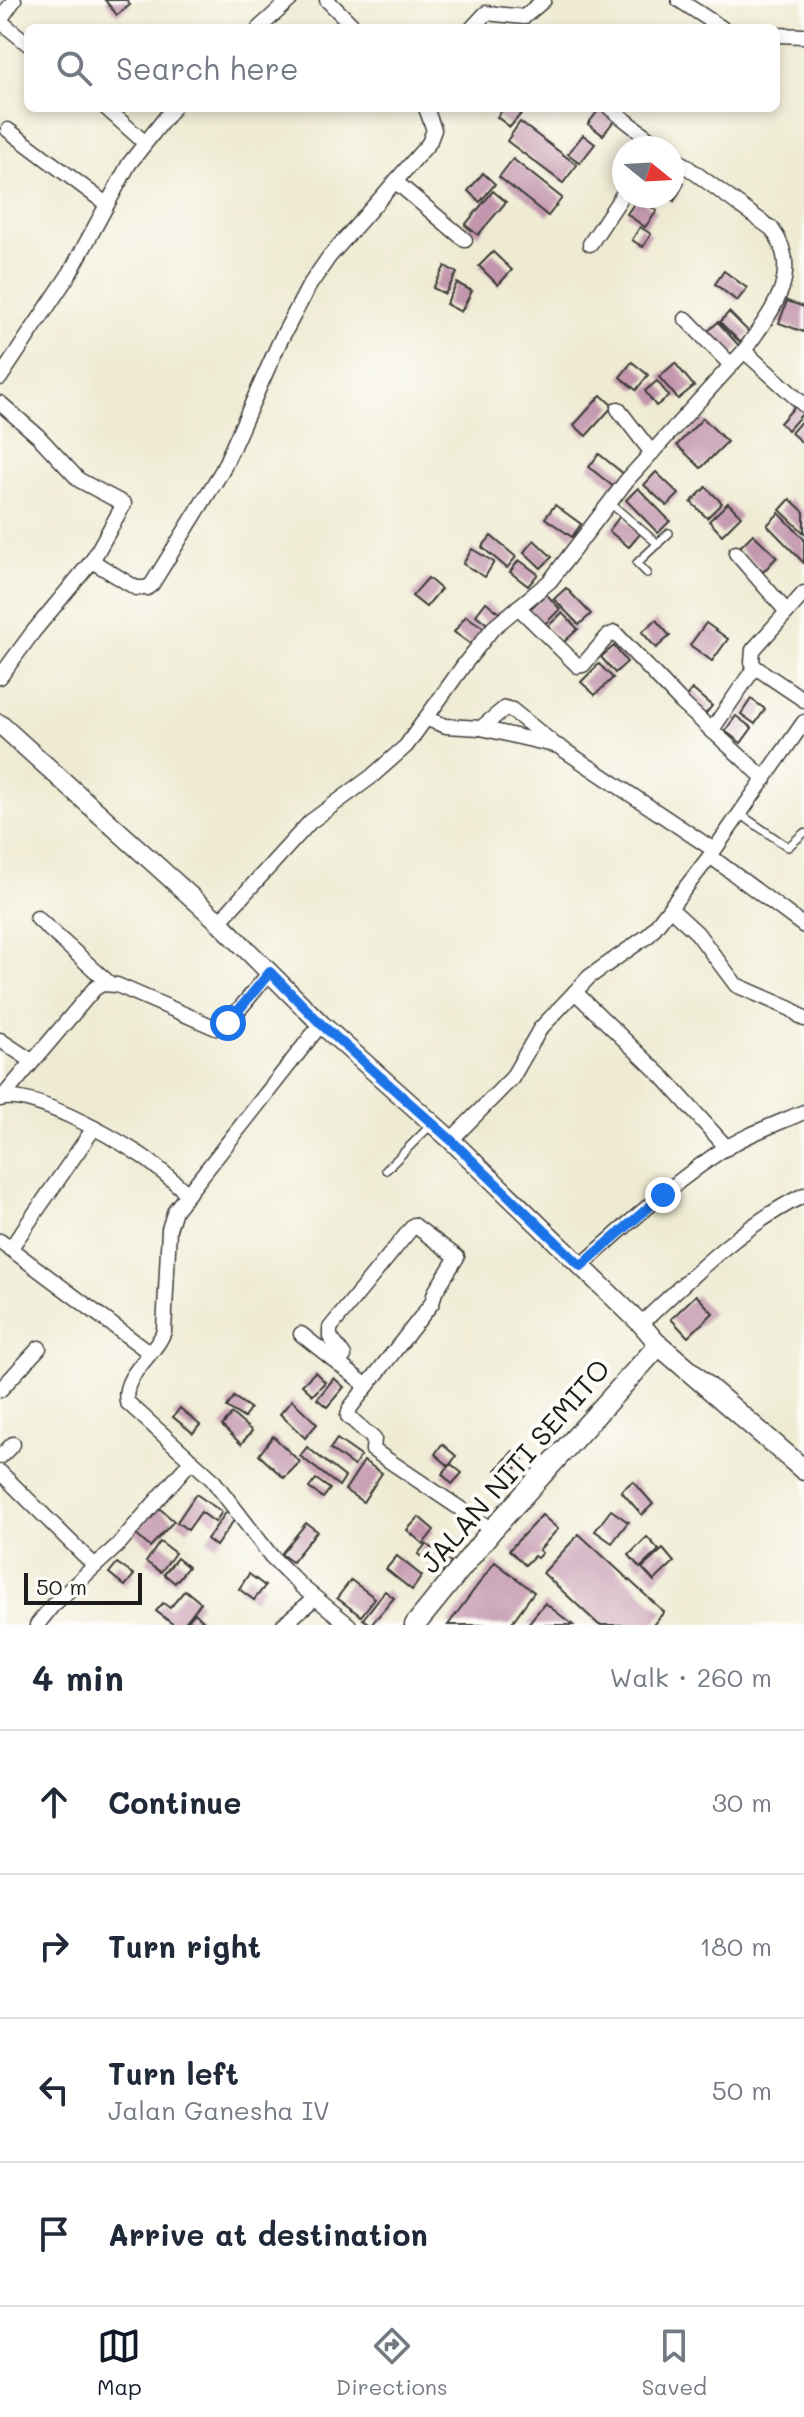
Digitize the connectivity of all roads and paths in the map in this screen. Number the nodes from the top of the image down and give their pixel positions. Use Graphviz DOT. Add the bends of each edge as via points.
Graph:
graph roads {
  1 [pos="14,0"];
  2 [pos="290,0"];
  3 [pos="327,0"];
  4 [pos="544,0"];
  5 [pos="679,0"];
  6 [pos="0,20"];
  7 [pos="524,23"];
  8 [pos="263,24"];
  9 [pos="351,24"];
  10 [pos="476,24"];
  11 [pos="716,24"];
  12 [pos="780,35"];
  13 [pos="804,36"];
  14 [pos="24,41"];
  15 [pos="110,112"];
  16 [pos="170,112"];
  17 [pos="428,112"];
  18 [pos="615,112"];
  19 [pos="8,130"];
  20 [pos="644,136"];
  21 [pos="144,142"];
  22 [pos="684,165"];
  23 [pos="396,182"];
  24 [pos="105,203"];
  25 [pos="614,208"];
  26 [pos="465,240"];
  27 [pos="590,244"];
  28 [pos="686,319"];
  29 [pos="744,351"];
  30 [pos="731,365"];
  31 [pos="0,378"];
  32 [pos="0,403"];
  33 [pos="804,405"];
  34 [pos="618,409"];
  35 [pos="652,453"];
  36 [pos="610,503"];
  37 [pos="669,533"];
  38 [pos="658,544"];
  39 [pos="736,553"];
  40 [pos="92,561"];
  41 [pos="647,573"];
  42 [pos="804,593"];
  43 [pos="518,607"];
  44 [pos="787,612"];
  45 [pos="755,667"];
  46 [pos="0,677"];
  47 [pos="804,700"];
  48 [pos="427,719"];
  49 [pos="804,722"];
  50 [pos="0,724"];
  51 [pos="481,728"];
  52 [pos="711,731"];
  53 [pos="558,746"];
  54 [pos="765,779"];
  55 [pos="740,814"];
  56 [pos="804,833"];
  57 [pos="712,853"];
  58 [pos="671,909"];
  59 [pos="37,918"];
  60 [pos="219,922"];
  61 [pos="804,926"];
  62 [pos="270,972"];
  63 [pos="109,983"];
  64 [pos="575,992"];
  65 [pos="803,1015"];
  66 [pos="321,1024"];
  67 [pos="0,1040"];
  68 [pos="32,1061"];
  69 [pos="1,1099"];
  70 [pos="804,1112"];
  71 [pos="433,1124"];
  72 [pos="94,1128"];
  73 [pos="451,1140"];
  74 [pos="727,1148"];
  75 [pos="386,1170"];
  76 [pos="188,1194"];
  77 [pos="804,1195"];
  78 [pos="5,1245"];
  79 [pos="581,1266"];
  80 [pos="641,1324"];
  81 [pos="301,1334"];
  82 [pos="659,1345"];
  83 [pos="39,1348"];
  84 [pos="150,1353"];
  85 [pos="338,1363"];
  86 [pos="367,1386"];
  87 [pos="0,1390"];
  88 [pos="13,1444"];
  89 [pos="0,1457"];
  90 [pos="191,1461"];
  91 [pos="804,1470"];
  92 [pos="0,1472"];
  93 [pos="492,1530"];
  94 [pos="95,1566"];
  95 [pos="315,1598"];
  96 [pos="37,1625"];
  97 [pos="283,1625"];
  98 [pos="349,1625"];
  99 [pos="415,1625"];
  1 -- 6 [label="street"];
  2 -- 8 [label="street"];
  3 -- 9 [label="street"];
  4 -- 7 [label="street"];
  5 -- 11 [label="street"];
  6 -- 14 [label="street"];
  7 -- 10 [label="street" via="486,13"];
  12 -- 13 [label="street"];
  15 -- 21 [label="street"];
  16 -- 21 [label="street"];
  17 -- 23 [label="street" via="432,137"];
  18 -- 20 [label="street"];
  19 -- 24 [label="street"];
  21 -- 24 [label="street"];
  22 -- 29 [label="street" via="772,229 791,254 793,267 784,294"];
  23 -- 26 [label="street"];
  23 -- 40 [label="street" via="309,286 222,471 152,584 136,588"];
  24 -- 31 [label="street" via="59,293"];
  25 -- 27 [label="street"];
  28 -- 30 [label="street"];
  29 -- 30 [label="street"];
  29 -- 33 [label="street"];
  30 -- 35 [label="street"];
  32 -- 40 [label="street" via="79,480 125,505"];
  34 -- 35 [label="street"];
  35 -- 36 [label="street"];
  36 -- 38 [label="lane"];
  36 -- 43 [label="street" via="550,581"];
  37 -- 38 [label="lane"];
  38 -- 41 [label="lane" via="637,563"];
  39 -- 44 [label="street"];
  40 -- 46 [label="street"];
  42 -- 44 [label="street"];
  43 -- 48 [label="street" via="477,647"];
  43 -- 52 [label="street" via="578,666 615,633"];
  44 -- 45 [label="street" via="753,650"];
  45 -- 47 [label="street"];
  45 -- 52 [label="street"];
  48 -- 51 [label="street"];
  48 -- 60 [label="street" via="389,762 292,839"];
  49 -- 54 [label="street"];
  50 -- 60 [label="street"];
  51 -- 53 [label="street"];
  51 -- 53 [label="street" via="505,708"];
  52 -- 54 [label="street"];
  53 -- 57 [label="street"];
  54 -- 55 [label="street"];
  55 -- 56 [label="lane" via="788,847"];
  55 -- 57 [label="street"];
  57 -- 58 [label="street"];
  57 -- 61 [label="street"];
  58 -- 64 [label="street" via="640,943"];
  58 -- 65 [label="street" via="697,933 736,985"];
  59 -- 63 [label="street"];
  60 -- 62 [label="street"];
  62 -- 63 [label="street" via="228,1023 216,1028"];
  62 -- 66 [label="street"];
  63 -- 68 [label="street" via="94,989"];
  64 -- 73 [label="street" via="540,1029 512,1078"];
  64 -- 74 [label="street"];
  66 -- 71 [label="street"];
  66 -- 76 [label="street"];
  67 -- 68 [label="street"];
  68 -- 69 [label="street"];
  69 -- 72 [label="street" via="26,1099"];
  70 -- 74 [label="street"];
  71 -- 73 [label="street"];
  71 -- 75 [label="lane"];
  72 -- 76 [label="street" via="141,1155"];
  72 -- 78 [label="street"];
  73 -- 79 [label="street"];
  74 -- 79 [label="street" via="631,1220"];
  76 -- 84 [label="street" via="171,1220 166,1321 161,1341"];
  77 -- 80 [label="street" via="713,1255"];
  78 -- 84 [label="street"];
  79 -- 80 [label="street"];
  80 -- 82 [label="street"];
  81 -- 85 [label="street"];
  82 -- 91 [label="main road"];
  82 -- 93 [label="main road, JALAN NITI SEMITO"];
  83 -- 87 [label="street"];
  84 -- 90 [label="street" via="127,1387 127,1402"];
  85 -- 86 [label="street"];
  85 -- 86 [label="street" via="344,1356 330,1337 330,1328 414,1225 457,1257 432,1303"];
  86 -- 93 [label="street" via="348,1416 374,1439 373,1450"];
  88 -- 89 [label="street"];
  90 -- 94 [label="street"];
  90 -- 95 [label="street" via="224,1493 271,1556"];
  92 -- 94 [label="street"];
  93 -- 99 [label="main road, JALAN NITI SEMITO"];
  94 -- 96 [label="street"];
  95 -- 97 [label="street"];
  95 -- 98 [label="street"];
}
